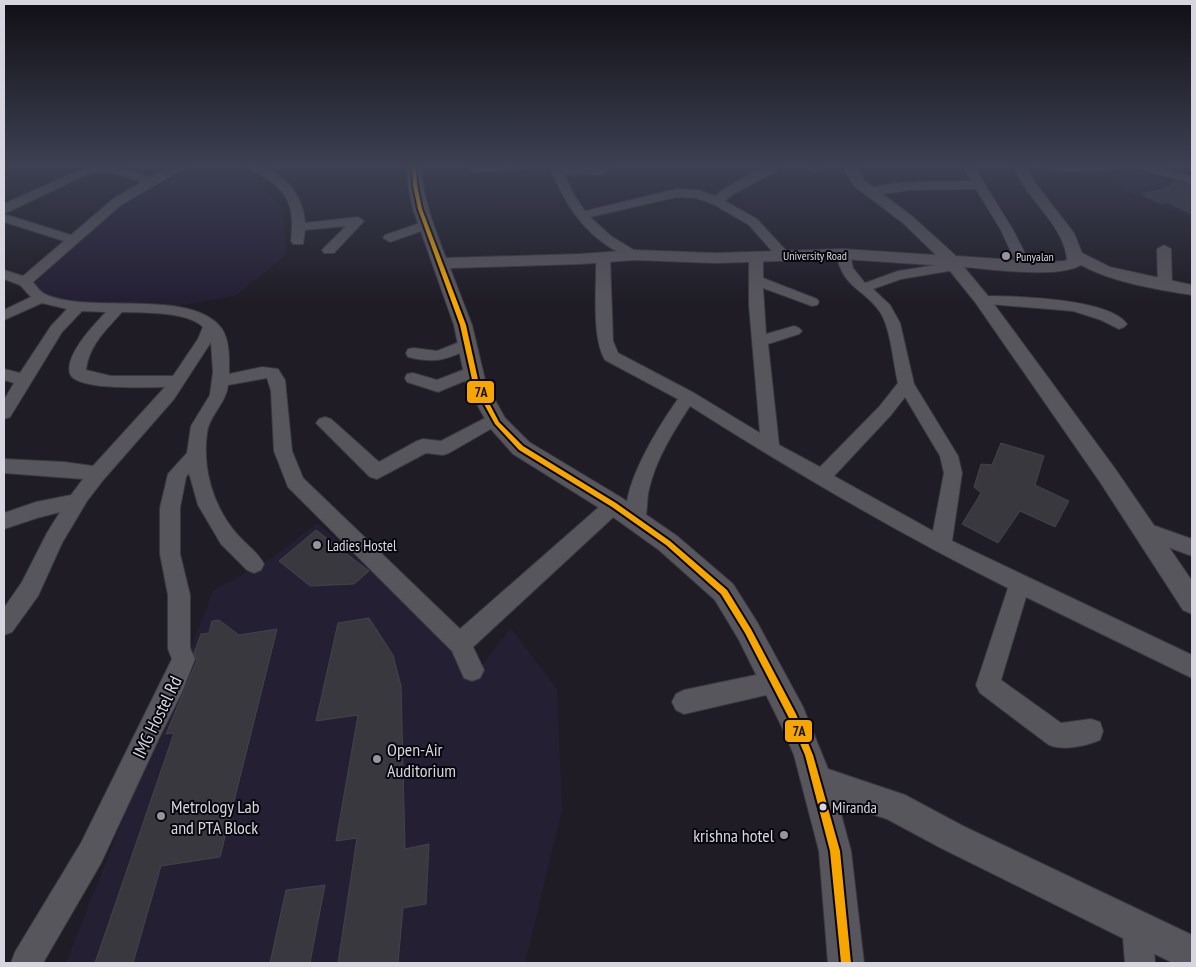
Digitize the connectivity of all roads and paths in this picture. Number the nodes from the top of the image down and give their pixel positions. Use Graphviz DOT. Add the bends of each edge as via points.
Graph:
graph roads {
  1 [pos="108,210"];
  2 [pos="298,210"];
  3 [pos="422,210"];
  4 [pos="579,210"];
  5 [pos="603,210"];
  6 [pos="732,210"];
  7 [pos="895,210"];
  8 [pos="994,210"];
  9 [pos="1048,210"];
  10 [pos="582,215"];
  11 [pos="4,218"];
  12 [pos="426,225"];
  13 [pos="300,227"];
  14 [pos="390,238"];
  15 [pos="73,240"];
  16 [pos="298,241"];
  17 [pos="1164,249"];
  18 [pos="329,250"];
  19 [pos="843,254"];
  20 [pos="635,255"];
  21 [pos="783,255"];
  22 [pos="756,256"];
  23 [pos="603,258"];
  24 [pos="1072,261"];
  25 [pos="439,263"];
  26 [pos="953,263"];
  27 [pos="1024,265"];
  28 [pos="4,274"];
  29 [pos="756,280"];
  30 [pos="25,282"];
  31 [pos="1165,286"];
  32 [pos="864,288"];
  33 [pos="1192,291"];
  34 [pos="40,298"];
  35 [pos="982,300"];
  36 [pos="812,302"];
  37 [pos="78,305"];
  38 [pos="118,308"];
  39 [pos="4,316"];
  40 [pos="1119,324"];
  41 [pos="211,326"];
  42 [pos="794,331"];
  43 [pos="760,341"];
  44 [pos="467,344"];
  45 [pos="414,353"];
  46 [pos="473,371"];
  47 [pos="4,374"];
  48 [pos="413,378"];
  49 [pos="24,380"];
  50 [pos="178,380"];
  51 [pos="221,381"];
  52 [pos="906,384"];
  53 [pos="688,397"];
  54 [pos="4,413"];
  55 [pos="495,419"];
  56 [pos="325,423"];
  57 [pos="770,448"];
  58 [pos="197,454"];
  59 [pos="4,466"];
  60 [pos="97,474"];
  61 [pos="821,478"];
  62 [pos="76,501"];
  63 [pos="614,504"];
  64 [pos="636,520"];
  65 [pos="4,521"];
  66 [pos="1144,530"];
  67 [pos="941,545"];
  68 [pos="1192,548"];
  69 [pos="254,564"];
  70 [pos="1020,582"];
  71 [pos="1192,602"];
  72 [pos="4,625"];
  73 [pos="460,644"];
  74 [pos="1192,667"];
  75 [pos="472,670"];
  76 [pos="775,682"];
  77 [pos="684,702"];
  78 [pos="1091,731"];
  79 [pos="816,780"];
  80 [pos="1137,926"];
  81 [pos="1192,954"];
  82 [pos="26,963"];
  83 [pos="846,963"];
  84 [pos="1140,963"];
  1 -- 15 [label="street"];
  2 -- 13 [label="street"];
  3 -- 12 [label="street"];
  4 -- 10 [label="street"];
  5 -- 10 [label="street"];
  6 -- 21 [label="street" via="752,222"];
  7 -- 26 [label="street"];
  8 -- 27 [label="street"];
  9 -- 24 [label="street" via="1071,240"];
  10 -- 20 [label="street" via="602,238"];
  11 -- 15 [label="street"];
  12 -- 14 [label="street"];
  12 -- 25 [label="street"];
  13 -- 16 [label="street"];
  13 -- 18 [label="street" via="358,221"];
  15 -- 30 [label="street"];
  17 -- 31 [label="street"];
  19 -- 21 [label="street, University Road"];
  19 -- 26 [label="street, University Road"];
  19 -- 32 [label="street" via="846,268"];
  20 -- 22 [label="street, University Road"];
  20 -- 23 [label="street, University Road"];
  21 -- 22 [label="street, University Road"];
  22 -- 29 [label="street"];
  23 -- 25 [label="street, University Road"];
  23 -- 53 [label="street" via="605,341 611,356"];
  24 -- 27 [label="street, University Road"];
  24 -- 31 [label="street"];
  25 -- 44 [label="street"];
  26 -- 27 [label="street, University Road"];
  26 -- 32 [label="street" via="898,275"];
  26 -- 35 [label="street"];
  28 -- 30 [label="street"];
  29 -- 36 [label="street"];
  29 -- 43 [label="street"];
  30 -- 34 [label="street"];
  31 -- 33 [label="street"];
  32 -- 52 [label="street" via="885,308 893,323"];
  34 -- 37 [label="street"];
  34 -- 39 [label="street"];
  35 -- 40 [label="street" via="1041,302 1104,314"];
  35 -- 66 [label="street"];
  37 -- 38 [label="street"];
  37 -- 49 [label="street" via="56,329"];
  38 -- 41 [label="street" via="188,313 205,319"];
  38 -- 50 [label="street" via="82,351 78,373 108,380"];
  41 -- 50 [label="street"];
  41 -- 51 [label="street" via="216,331"];
  42 -- 43 [label="street"];
  43 -- 57 [label="street"];
  44 -- 45 [label="street" via="439,356"];
  44 -- 46 [label="street"];
  46 -- 48 [label="street" via="438,386"];
  46 -- 55 [label="street" via="476,384"];
  47 -- 49 [label="street"];
  49 -- 54 [label="street"];
  50 -- 60 [label="street"];
  51 -- 58 [label="street" via="218,395 198,430"];
  51 -- 73 [label="street" via="262,372 272,373 279,391 283,452 295,482"];
  52 -- 61 [label="street"];
  52 -- 67 [label="street" via="949,456 953,473"];
  53 -- 57 [label="street"];
  53 -- 64 [label="street" via="644,474 637,493"];
  55 -- 56 [label="street" via="443,448 423,446 377,472"];
  55 -- 63 [label="street" via="521,448"];
  57 -- 61 [label="street"];
  58 -- 69 [label="street" via="198,480 210,509 239,553"];
  58 -- 82 [label="street, IMG Hostel Rd" via="177,474 170,508 170,554 179,595 179,649 184,659 91,852"];
  59 -- 60 [label="street"];
  60 -- 62 [label="street"];
  61 -- 67 [label="street"];
  62 -- 65 [label="street"];
  62 -- 72 [label="street" via="30,589"];
  63 -- 64 [label="street"];
  63 -- 73 [label="street"];
  64 -- 76 [label="street" via="724,592"];
  66 -- 68 [label="street"];
  66 -- 71 [label="street"];
  67 -- 70 [label="street"];
  70 -- 74 [label="street"];
  70 -- 78 [label="street" via="988,685 1058,736"];
  73 -- 75 [label="street"];
  76 -- 77 [label="street"];
  76 -- 79 [label="street" via="809,755"];
  79 -- 80 [label="street" via="894,806"];
  79 -- 83 [label="street" via="835,851"];
  80 -- 81 [label="street"];
  80 -- 84 [label="street"];
}
